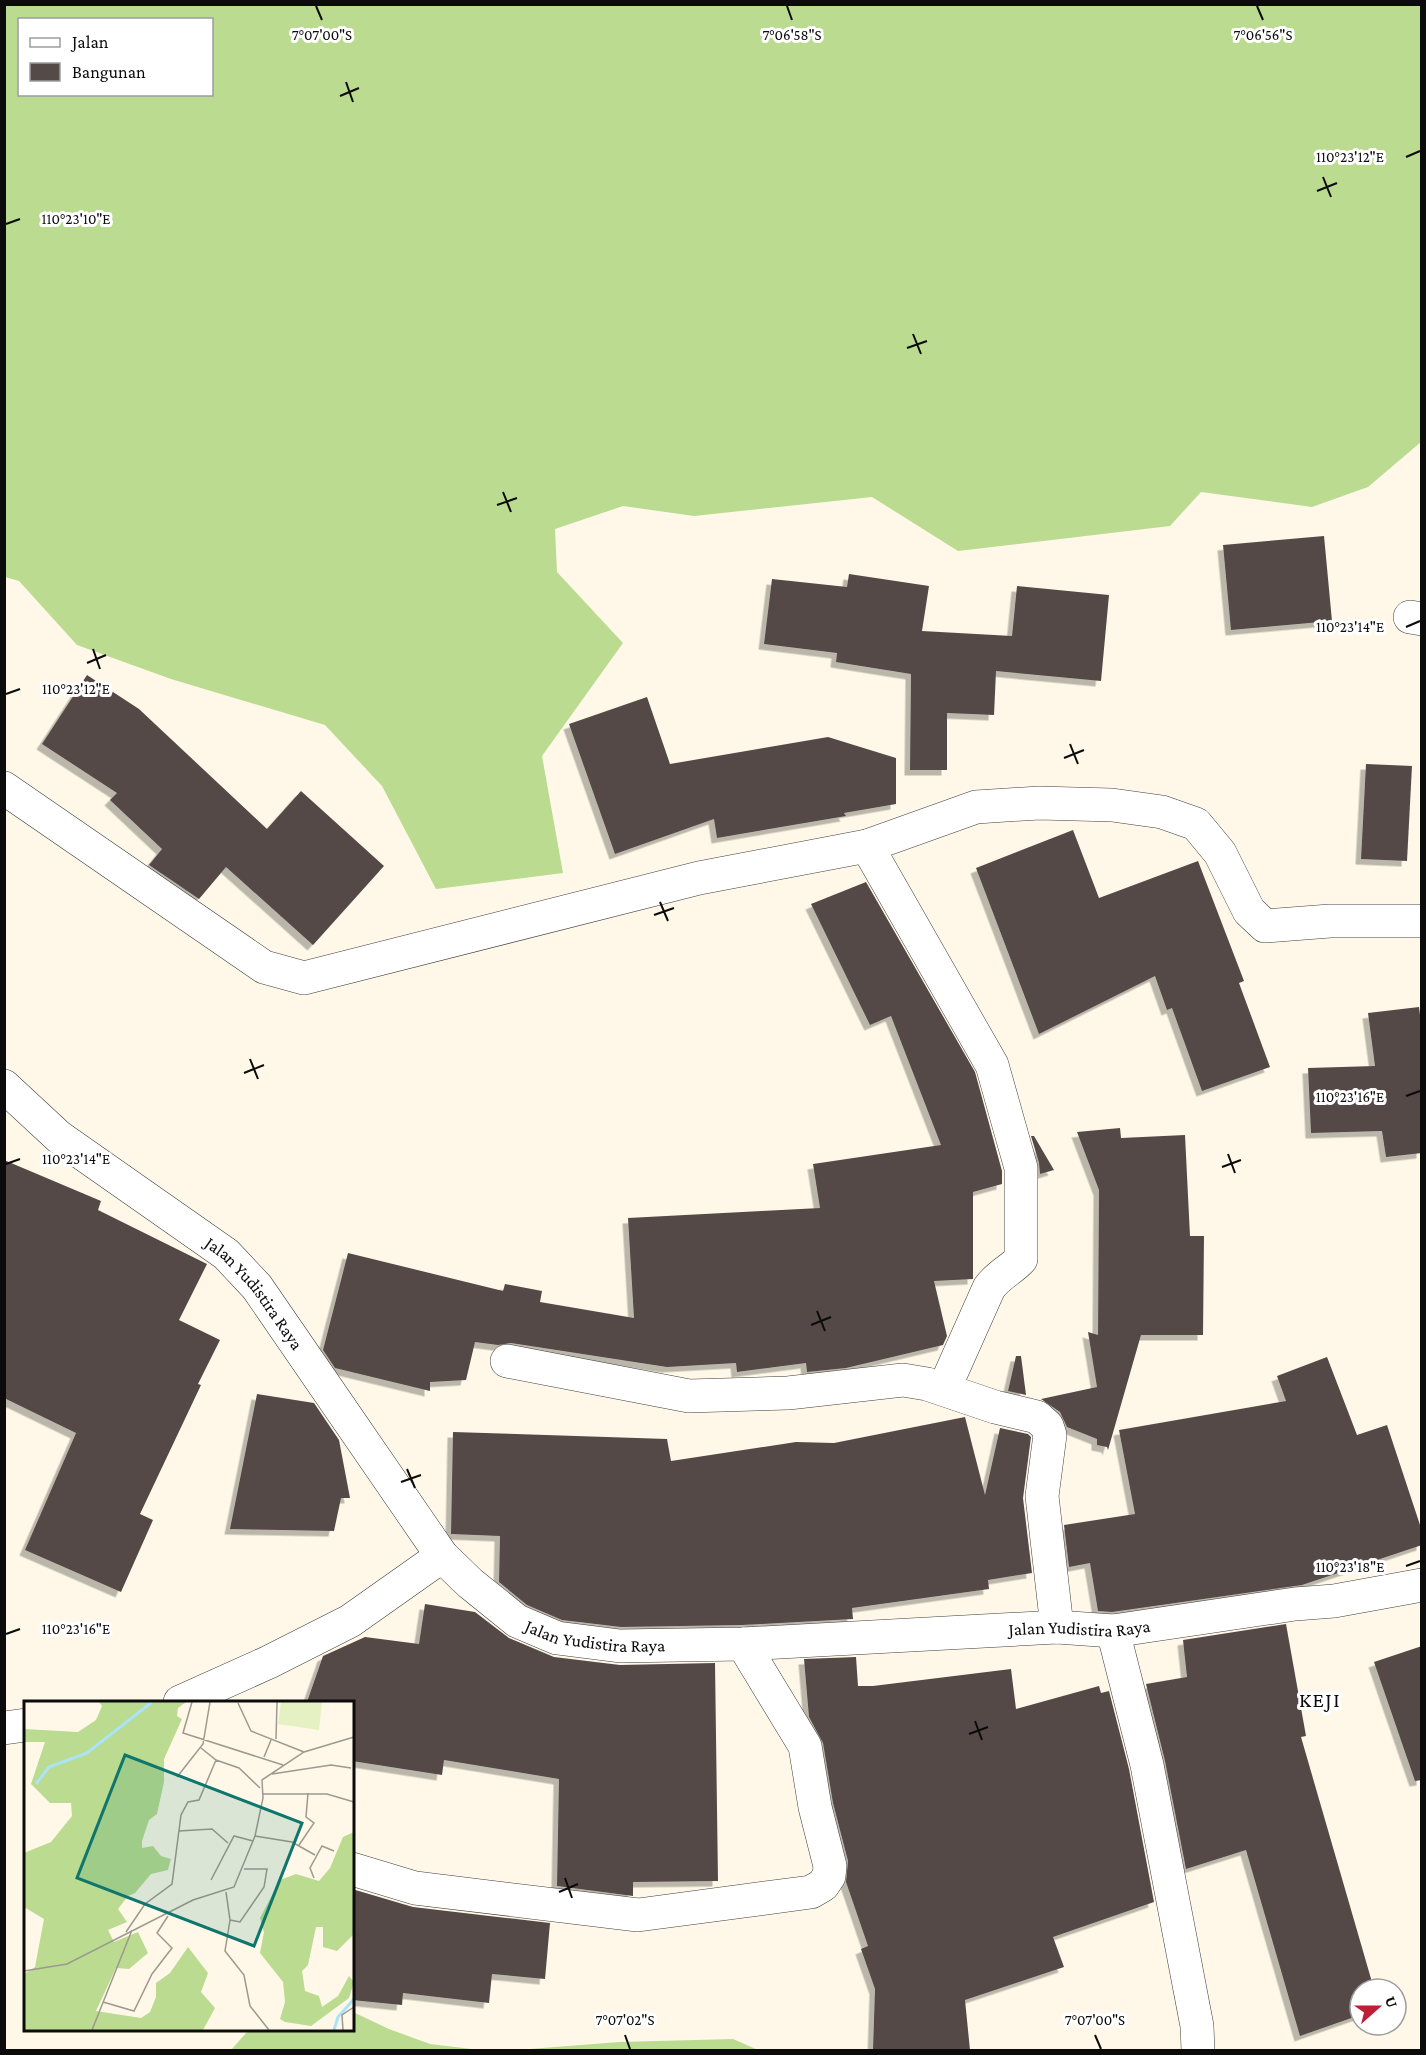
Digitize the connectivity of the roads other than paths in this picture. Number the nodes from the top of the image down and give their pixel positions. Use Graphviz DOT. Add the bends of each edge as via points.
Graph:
graph roads {
  1 [pos="4,788"];
  2 [pos="867,846"];
  3 [pos="1422,921"];
  4 [pos="4,1086"];
  5 [pos="507,1361"];
  6 [pos="944,1389"];
  7 [pos="442,1556"];
  8 [pos="1422,1585"];
  9 [pos="1057,1627"];
  10 [pos="1113,1631"];
  11 [pos="743,1644"];
  12 [pos="182,1701"];
  13 [pos="24,1725"];
  14 [pos="4,1728"];
  15 [pos="354,1870"];
  16 [pos="1198,2050"];
  1 -- 2 [label="street" via="264,967 304,978 699,878"];
  2 -- 3 [label="street" via="976,807 1039,803 1142,809 1196,824 1220,853 1249,911 1265,926"];
  2 -- 6 [label="street" via="992,1065 1021,1168 1022,1259 997,1276 989,1288"];
  4 -- 7 [label="street, Jalan Yudistira Raya" via="59,1137 226,1254 258,1287"];
  5 -- 6 [label="street" via="689,1396 788,1393 903,1380"];
  6 -- 9 [label="street" via="1036,1417 1047,1426 1050,1435 1042,1496"];
  7 -- 11 [label="street, Jalan Yudistira Raya" via="517,1621 557,1638 620,1646"];
  7 -- 12 [label="street" via="350,1621"];
  8 -- 10 [label="street, Jalan Yudistira Raya"];
  9 -- 10 [label="street, Jalan Yudistira Raya"];
  9 -- 11 [label="street, Jalan Yudistira Raya"];
  10 -- 16 [label="street" via="1147,1765 1197,2026"];
  11 -- 15 [label="street" via="805,1746 830,1866 823,1885 811,1892 638,1915 415,1888"];
  13 -- 14 [label="street"];
}
